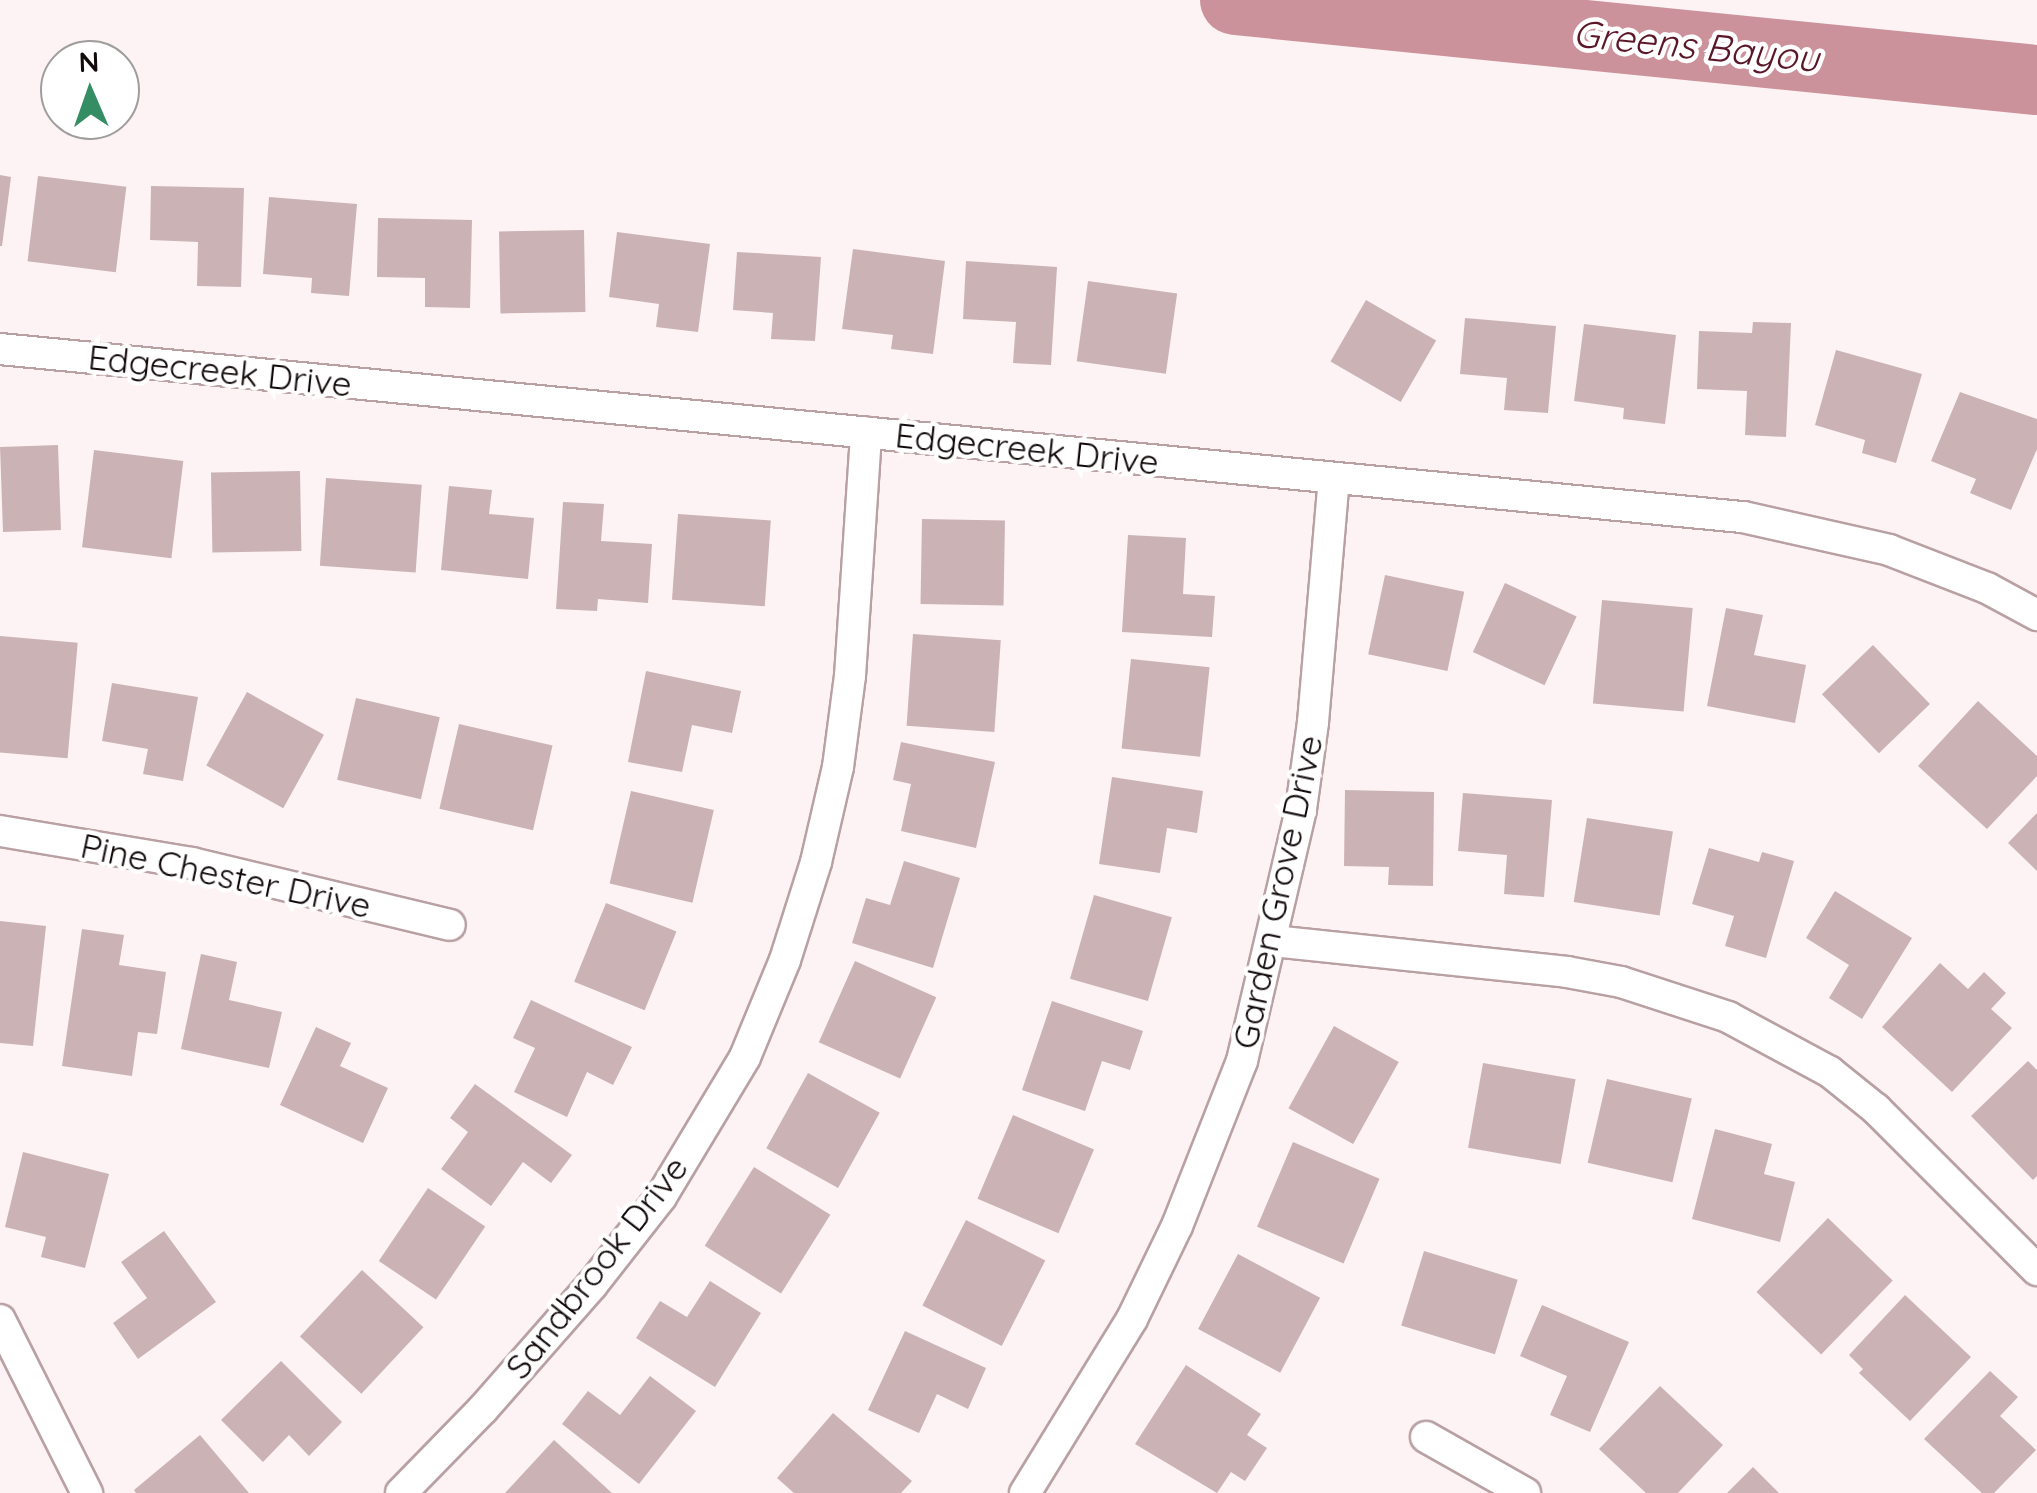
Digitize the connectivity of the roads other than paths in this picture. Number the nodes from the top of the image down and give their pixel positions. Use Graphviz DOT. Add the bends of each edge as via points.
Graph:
graph roads {
  1 [pos="0,349"];
  2 [pos="866,433"];
  3 [pos="1334,479"];
  4 [pos="2037,615"];
  5 [pos="0,831"];
  6 [pos="450,925"];
  7 [pos="1274,941"];
  8 [pos="2037,1270"];
  9 [pos="0,1320"];
  10 [pos="1426,1437"];
  11 [pos="87,1493"];
  12 [pos="401,1493"];
  13 [pos="1025,1493"];
  14 [pos="1524,1493"];
  1 -- 2 [label="street, Edgecreek Drive"];
  2 -- 3 [label="street, Edgecreek Drive"];
  2 -- 12 [label="street, Sandbrook Drive" via="838,767 786,960 745,1057 661,1197 483,1409"];
  3 -- 4 [label="street, Edgecreek Drive" via="1743,517 1889,550"];
  3 -- 7 [label="street, Garden Grove Drive" via="1313,722"];
  5 -- 6 [label="street, Pine Chester Drive" via="192,863"];
  7 -- 8 [label="street" via="1568,972 1728,1017 1830,1072 1876,1108"];
  7 -- 13 [label="street, Garden Grove Drive" via="1242,1061 1177,1226 1132,1320"];
  9 -- 11 [label="street"];
  10 -- 14 [label="street"];
}
